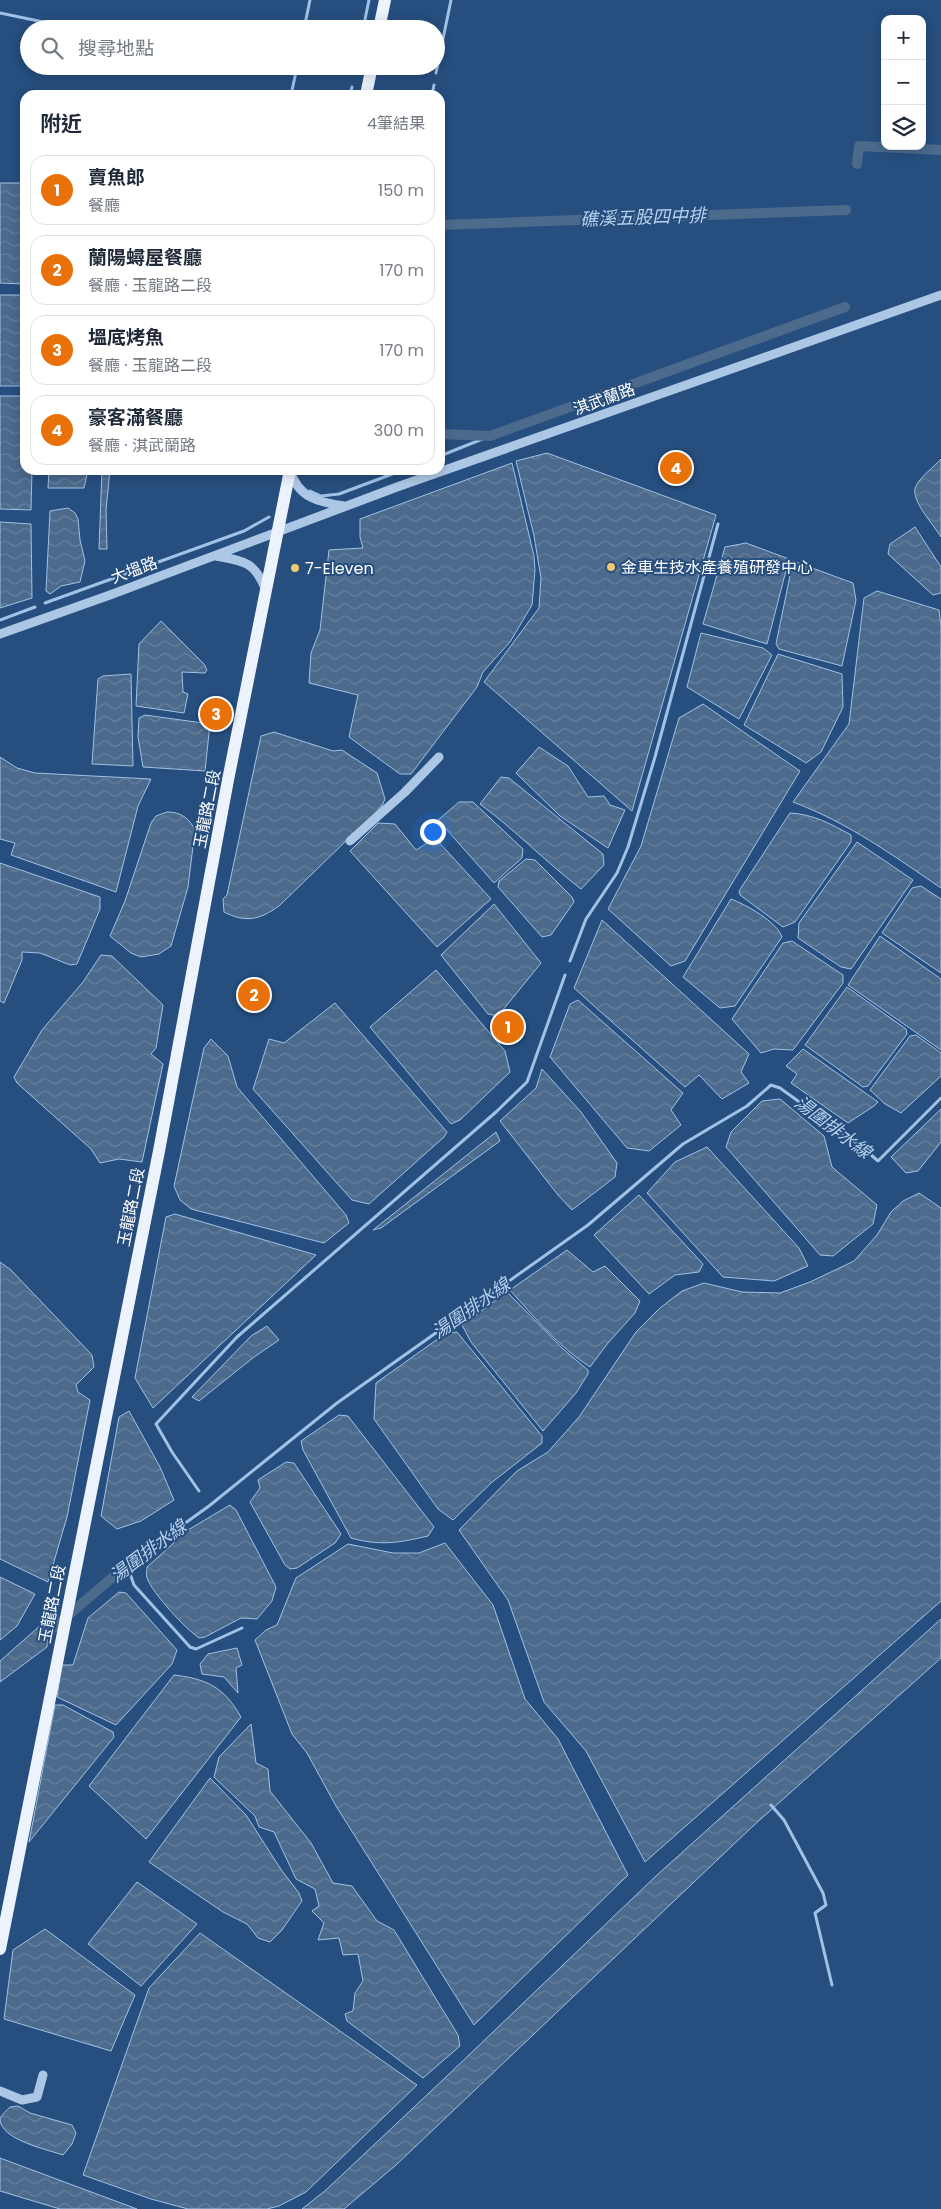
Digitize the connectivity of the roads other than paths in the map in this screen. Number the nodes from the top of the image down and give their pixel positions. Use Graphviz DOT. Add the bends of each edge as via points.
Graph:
graph roads {
  1 [pos="385,0"];
  2 [pos="381,20"];
  3 [pos="370,75"];
  4 [pos="367,90"];
  5 [pos="941,295"];
  6 [pos="445,471"];
  7 [pos="289,475"];
  8 [pos="292,475"];
  9 [pos="433,475"];
  10 [pos="347,506"];
  11 [pos="278,533"];
  12 [pos="216,556"];
  13 [pos="266,590"];
  14 [pos="0,634"];
  15 [pos="439,757"];
  16 [pos="350,841"];
  17 [pos="0,1949"];
  18 [pos="43,2075"];
  19 [pos="0,2091"];
  1 -- 2 [label="main road"];
  3 -- 4 [label="main road"];
  5 -- 6 [label="street, 淇武蘭路"];
  7 -- 11 [label="main road, 玉龍路二段"];
  8 -- 10 [label="street" via="305,494 323,503"];
  9 -- 10 [label="street, 淇武蘭路"];
  10 -- 11 [label="street, 淇武蘭路"];
  11 -- 12 [label="street, 大塭路"];
  11 -- 13 [label="main road, 玉龍路二段"];
  12 -- 13 [label="street" via="242,560 254,568"];
  12 -- 14 [label="street, 大塭路"];
  13 -- 17 [label="main road, 玉龍路二段"];
  15 -- 16 [label="street"];
  18 -- 19 [label="street" via="38,2097 22,2100"];
}
